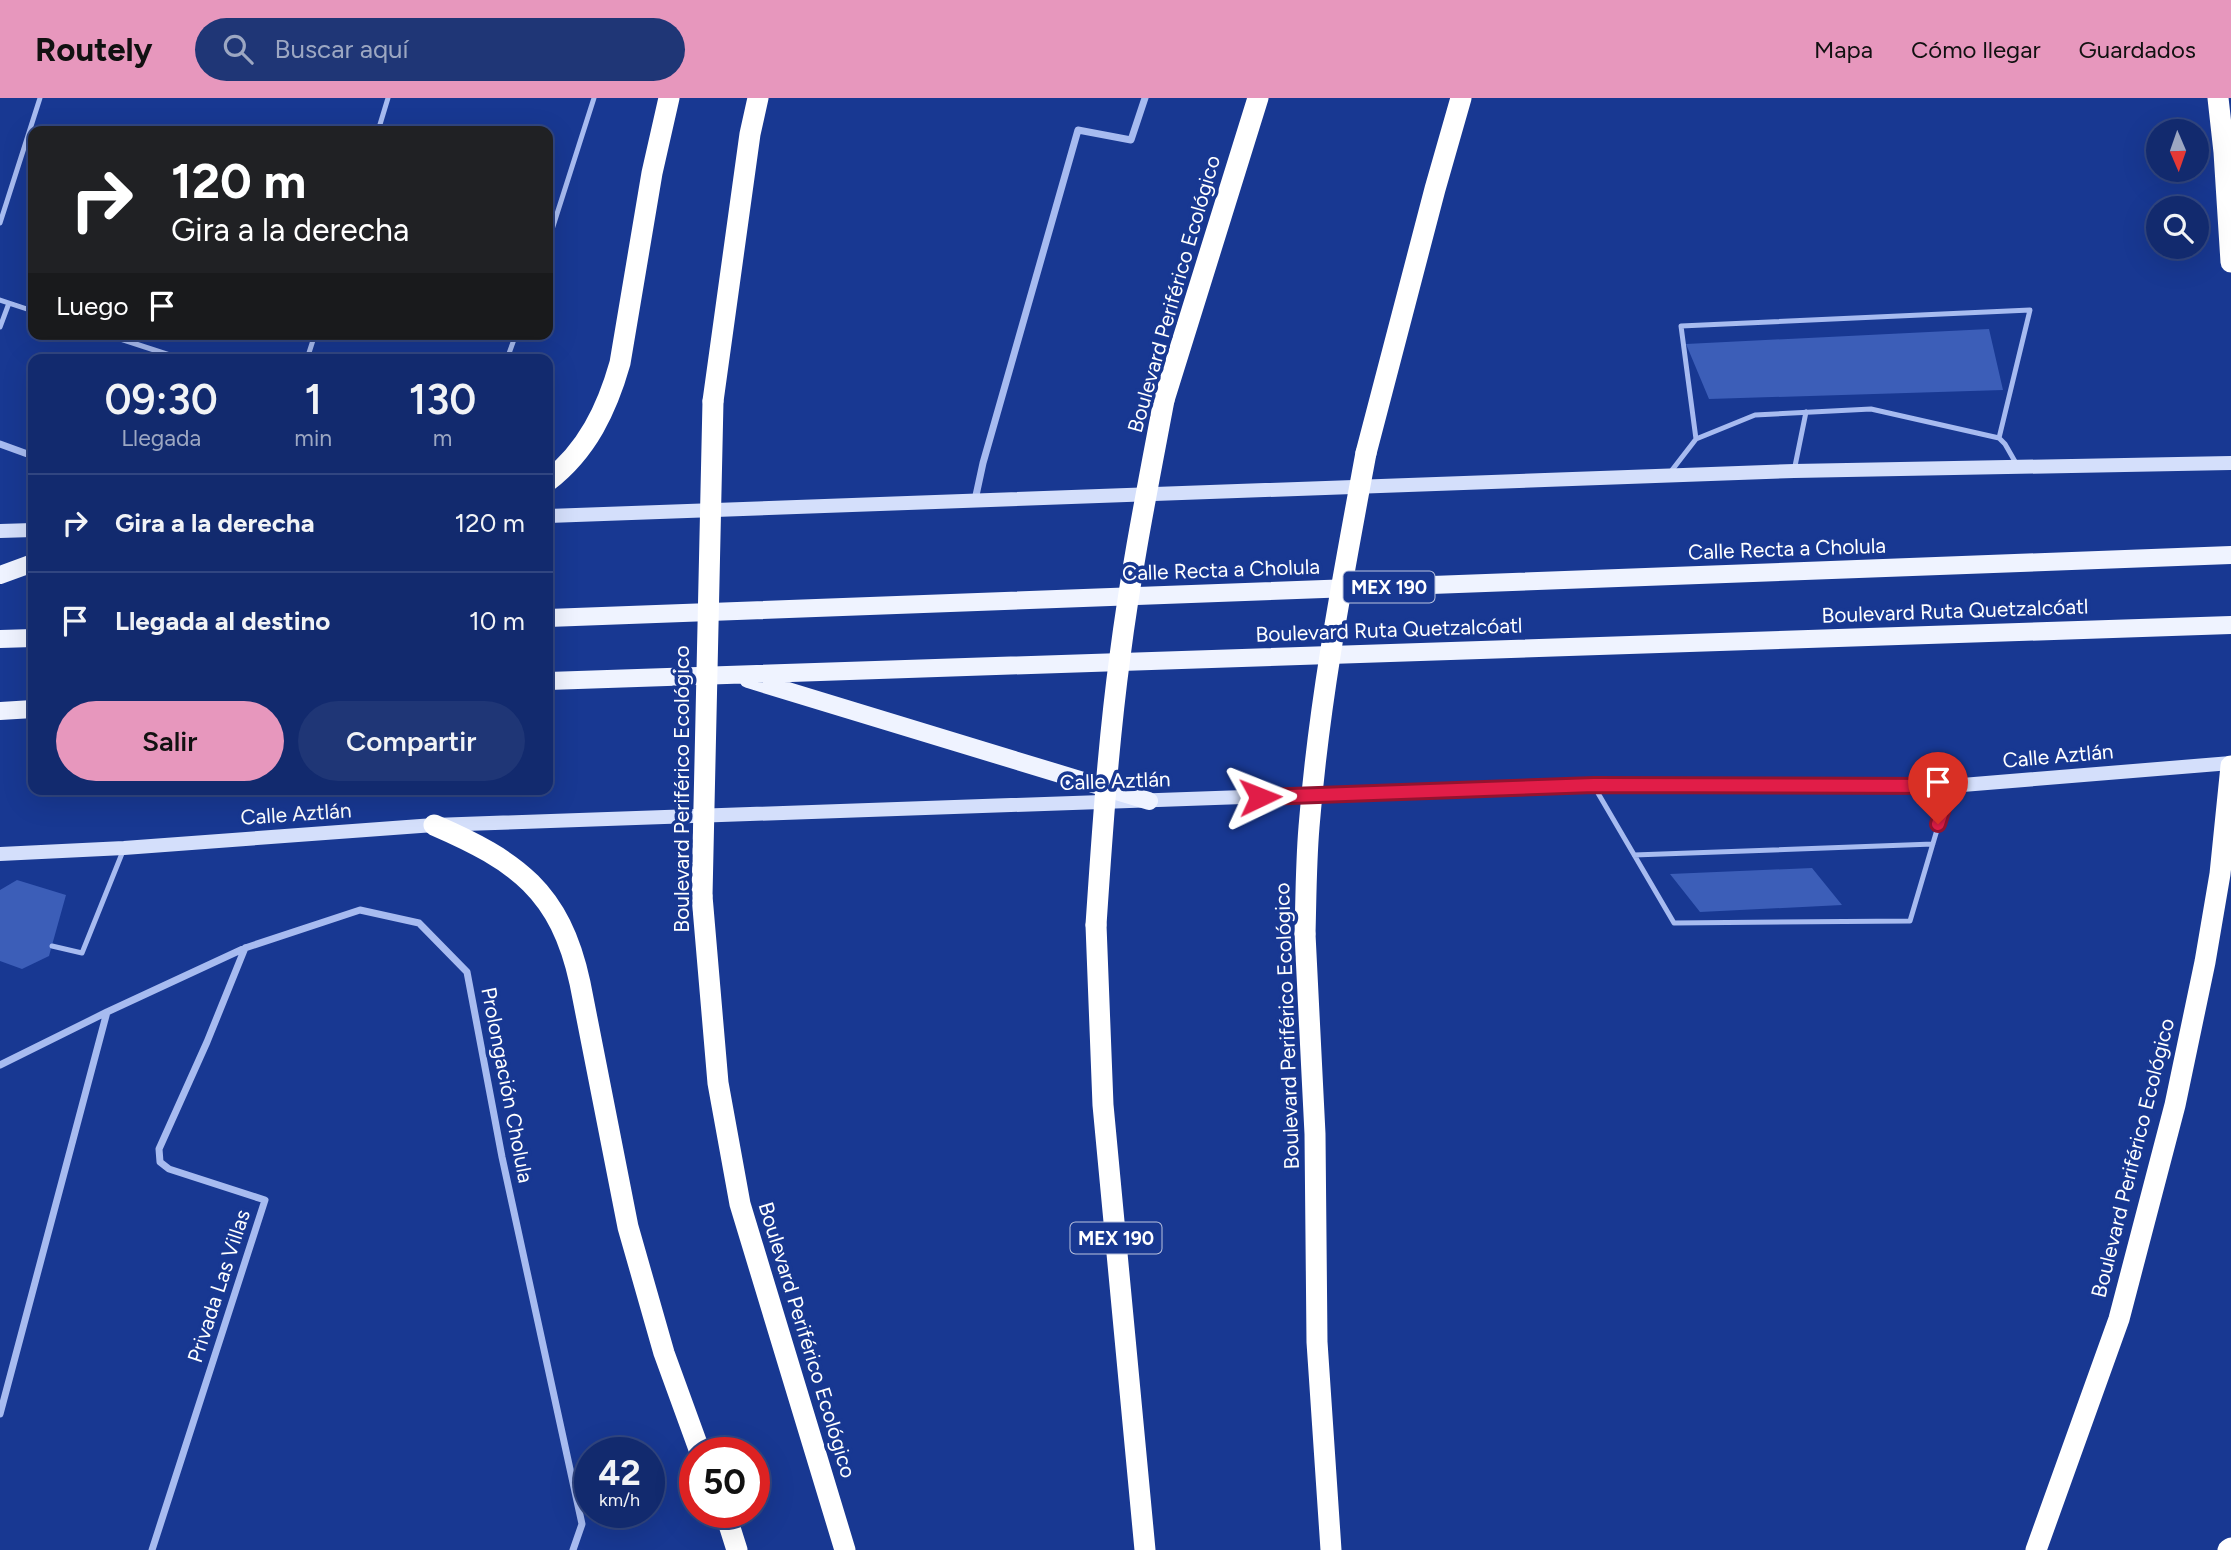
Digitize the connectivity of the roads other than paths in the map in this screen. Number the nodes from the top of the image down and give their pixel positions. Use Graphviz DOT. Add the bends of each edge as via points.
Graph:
graph roads {
  1 [pos="40,98"];
  2 [pos="388,98"];
  3 [pos="594,98"];
  4 [pos="669,98"];
  5 [pos="758,98"];
  6 [pos="1145,98"];
  7 [pos="1258,98"];
  8 [pos="1461,98"];
  9 [pos="2218,98"];
  10 [pos="31,126"];
  11 [pos="380,126"];
  12 [pos="28,135"];
  13 [pos="0,222"];
  14 [pos="553,226"];
  15 [pos="2231,262"];
  16 [pos="0,300"];
  17 [pos="9,303"];
  18 [pos="28,309"];
  19 [pos="0,327"];
  20 [pos="123,340"];
  21 [pos="167,354"];
  22 [pos="1806,412"];
  23 [pos="1999,438"];
  24 [pos="1696,439"];
  25 [pos="0,444"];
  26 [pos="28,454"];
  27 [pos="2231,463"];
  28 [pos="2017,465"];
  29 [pos="1794,471"];
  30 [pos="1667,476"];
  31 [pos="553,477"];
  32 [pos="975,501"];
  33 [pos="553,516"];
  34 [pos="28,530"];
  35 [pos="0,531"];
  36 [pos="2231,555"];
  37 [pos="28,565"];
  38 [pos="0,575"];
  39 [pos="553,618"];
  40 [pos="2231,625"];
  41 [pos="28,638"];
  42 [pos="0,639"];
  43 [pos="735,674"];
  44 [pos="553,681"];
  45 [pos="28,709"];
  46 [pos="0,711"];
  47 [pos="2231,764"];
  48 [pos="1594,785"];
  49 [pos="1950,786"];
  50 [pos="1149,801"];
  51 [pos="434,825"];
  52 [pos="1933,844"];
  53 [pos="124,848"];
  54 [pos="0,854"];
  55 [pos="1634,855"];
  56 [pos="52,946"];
  57 [pos="244,948"];
  58 [pos="107,1012"];
  59 [pos="0,1065"];
  60 [pos="0,1415"];
  61 [pos="695,1437"];
  62 [pos="729,1528"];
  63 [pos="152,1550"];
  64 [pos="573,1550"];
  65 [pos="737,1550"];
  66 [pos="845,1550"];
  67 [pos="1145,1550"];
  68 [pos="1331,1550"];
  69 [pos="2036,1550"];
  1 -- 10 [label="lane"];
  2 -- 11 [label="lane"];
  3 -- 14 [label="lane"];
  4 -- 31 [label="highway" via="611,393 582,447"];
  5 -- 66 [label="highway, Boulevard Periférico Ecológico, bridge" via="713,401 702,896 718,1083 740,1205"];
  6 -- 32 [label="street" via="1131,140 1078,130"];
  7 -- 67 [label="highway, Boulevard Periférico Ecológico / MEX 190, bridge" via="1164,400 1136,548 1107,776 1096,925 1103,1105"];
  8 -- 68 [label="highway, Boulevard Periférico Ecológico, bridge" via="1366,453 1334,627 1309,827 1305,934 1315,1134 1317,1342"];
  9 -- 15 [label="highway"];
  12 -- 13 [label="lane"];
  16 -- 17 [label="lane"];
  17 -- 18 [label="lane"];
  17 -- 19 [label="lane"];
  20 -- 21 [label="lane"];
  22 -- 23 [label="lane" via="1871,409"];
  22 -- 24 [label="lane" via="1755,415"];
  22 -- 29 [label="lane"];
  23 -- 24 [label="lane" via="2031,310 1681,326"];
  23 -- 28 [label="lane"];
  24 -- 30 [label="lane"];
  25 -- 26 [label="street"];
  27 -- 28 [label="main road"];
  28 -- 29 [label="main road"];
  29 -- 30 [label="main road"];
  30 -- 32 [label="main road"];
  32 -- 33 [label="main road"];
  34 -- 35 [label="main road"];
  36 -- 39 [label="main road, Calle Recta a Cholula / MEX 190"];
  37 -- 38 [label="main road"];
  40 -- 43 [label="main road, Boulevard Ruta Quetzalcóatl"];
  41 -- 42 [label="main road"];
  43 -- 44 [label="main road, Boulevard Ruta Quetzalcóatl"];
  43 -- 50 [label="main road"];
  45 -- 46 [label="main road"];
  47 -- 49 [label="main road, Calle Aztlán"];
  47 -- 69 [label="highway, Boulevard Periférico Ecológico" via="2220,874 2175,1105 2119,1319"];
  48 -- 49 [label="main road, Calle Aztlán"];
  48 -- 50 [label="main road, Calle Aztlán"];
  48 -- 55 [label="lane"];
  49 -- 52 [label="lane"];
  50 -- 51 [label="main road, Calle Aztlán"];
  51 -- 53 [label="main road, Calle Aztlán"];
  51 -- 61 [label="highway" via="477,844 519,873 540,891 563,926 574,953 628,1227 664,1353"];
  52 -- 55 [label="lane"];
  52 -- 55 [label="lane" via="1910,921 1674,923"];
  53 -- 54 [label="main road, Calle Aztlán"];
  53 -- 56 [label="lane" via="82,953"];
  57 -- 58 [label="street, Prolongación Cholula"];
  57 -- 63 [label="street, Privada Las Villas" via="159,1149 160,1162 169,1169 265,1200"];
  57 -- 64 [label="street, Prolongación Cholula" via="360,910 419,923 467,972 582,1524"];
  58 -- 59 [label="street, Prolongación Cholula"];
  58 -- 60 [label="street"];
  62 -- 65 [label="highway"];
}
